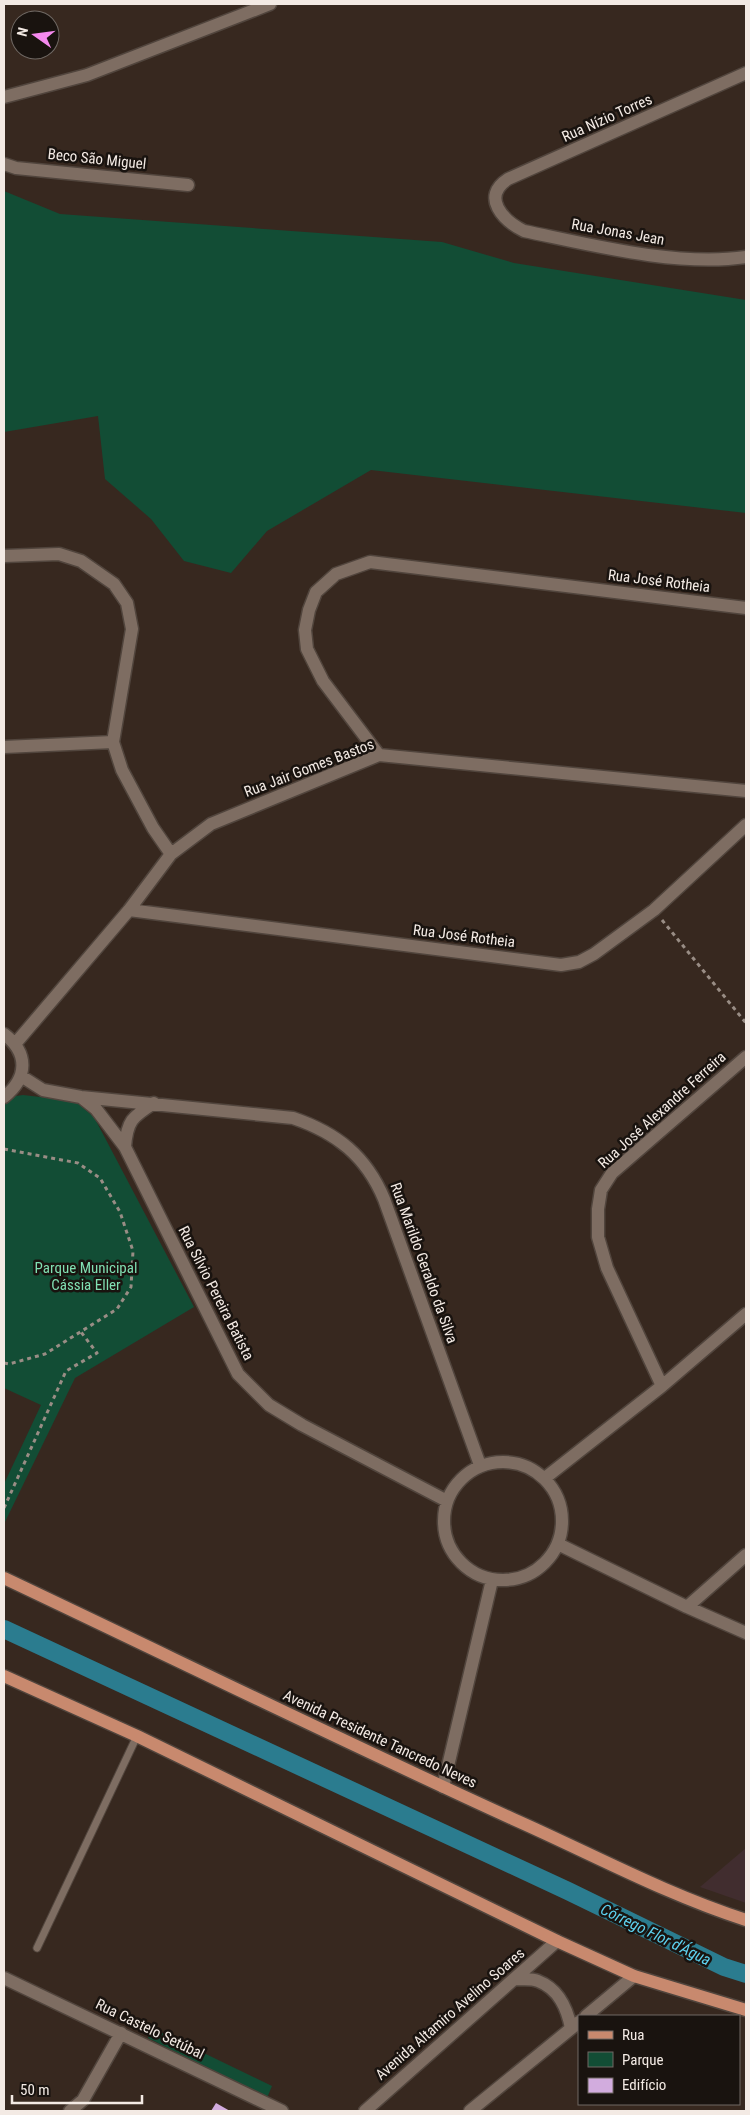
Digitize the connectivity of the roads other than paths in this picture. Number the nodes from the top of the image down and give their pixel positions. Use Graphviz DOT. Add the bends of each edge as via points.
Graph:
graph roads {
  1 [pos="270,4"];
  2 [pos="746,73"];
  3 [pos="4,97"];
  4 [pos="4,164"];
  5 [pos="188,185"];
  6 [pos="496,205"];
  7 [pos="746,257"];
  8 [pos="4,556"];
  9 [pos="746,608"];
  10 [pos="113,742"];
  11 [pos="4,747"];
  12 [pos="379,755"];
  13 [pos="746,791"];
  14 [pos="746,825"];
  15 [pos="171,854"];
  16 [pos="129,910"];
  17 [pos="4,1034"];
  18 [pos="16,1044"];
  19 [pos="746,1056"];
  20 [pos="21,1076"];
  21 [pos="4,1097"];
  22 [pos="81,1097"];
  23 [pos="154,1104"];
  24 [pos="125,1147"];
  25 [pos="746,1314"];
  26 [pos="662,1386"];
  27 [pos="480,1465"];
  28 [pos="545,1478"];
  29 [pos="447,1501"];
  30 [pos="558,1544"];
  31 [pos="746,1555"];
  32 [pos="4,1578"];
  33 [pos="492,1580"];
  34 [pos="687,1606"];
  35 [pos="746,1633"];
  36 [pos="4,1676"];
  37 [pos="137,1736"];
  38 [pos="443,1787"];
  39 [pos="746,1920"];
  40 [pos="557,1941"];
  41 [pos="38,1948"];
  42 [pos="634,1976"];
  43 [pos="4,1978"];
  44 [pos="514,1979"];
  45 [pos="746,2010"];
  46 [pos="587,2015"];
  47 [pos="575,2025"];
  48 [pos="121,2033"];
  49 [pos="70,2111"];
  50 [pos="282,2111"];
  51 [pos="365,2111"];
  52 [pos="470,2111"];
  1 -- 3 [label="street" via="87,76"];
  2 -- 6 [label="street, Rua Nízio Torres" via="508,180 499,187"];
  4 -- 5 [label="street, Beco São Miguel" via="16,168"];
  6 -- 7 [label="street, Rua Jonas Jean" via="511,224 524,231 548,236 654,256"];
  8 -- 10 [label="street" via="59,554 81,561 114,584 127,603 132,629"];
  9 -- 12 [label="street, Rua José Rotheia" via="370,562 336,574 316,592 309,610 305,630 307,649 323,681"];
  10 -- 11 [label="street"];
  10 -- 15 [label="street" via="122,770 152,828"];
  12 -- 13 [label="street, Rua Jair Gomes Bastos"];
  12 -- 15 [label="street, Rua Jair Gomes Bastos" via="211,824"];
  14 -- 16 [label="street, Rua José Rotheia" via="654,910 579,962 560,964"];
  15 -- 16 [label="street, Rua Jair Gomes Bastos"];
  16 -- 18 [label="street, Rua Jair Gomes Bastos"];
  17 -- 18 [label="street"];
  18 -- 20 [label="street" via="22,1060"];
  19 -- 26 [label="street, Rua José Alexandre Ferreira" via="612,1173 601,1190 598,1237 607,1268"];
  20 -- 21 [label="street" via="14,1089"];
  20 -- 22 [label="street, Rua Marildo Geraldo da Silva" via="43,1090"];
  22 -- 23 [label="street, Rua Marildo Geraldo da Silva"];
  22 -- 24 [label="street, Rua Sílvio Pereira Batista" via="96,1109"];
  23 -- 24 [label="street" via="134,1116 127,1128"];
  23 -- 27 [label="street, Rua Marildo Geraldo da Silva" via="293,1118 316,1126 351,1150 376,1181 384,1199"];
  24 -- 29 [label="street, Rua Sílvio Pereira Batista" via="238,1374 269,1404 302,1425"];
  25 -- 26 [label="street"];
  26 -- 28 [label="street"];
  27 -- 28 [label="street" via="514,1462"];
  27 -- 29 [label="street" via="454,1486"];
  28 -- 30 [label="street" via="558,1498 562,1521"];
  29 -- 33 [label="street" via="443,1521 446,1541 457,1559 472,1573"];
  30 -- 33 [label="street" via="550,1558 531,1573 508,1581"];
  30 -- 34 [label="street"];
  31 -- 34 [label="street"];
  32 -- 38 [label="main road, Avenida Presidente Tancredo Neves"];
  33 -- 38 [label="street"];
  34 -- 35 [label="street"];
  36 -- 37 [label="main road"];
  37 -- 40 [label="main road"];
  37 -- 41 [label="lane"];
  38 -- 39 [label="main road, Avenida Presidente Tancredo Neves" via="642,1880"];
  40 -- 42 [label="main road"];
  40 -- 44 [label="street, Avenida Altamiro Avelino Soares"];
  42 -- 45 [label="main road"];
  42 -- 46 [label="street"];
  43 -- 48 [label="street, Rua Castelo Setúbal"];
  44 -- 47 [label="street" via="537,1980 551,1988"];
  44 -- 51 [label="street, Avenida Altamiro Avelino Soares"];
  47 -- 52 [label="street"];
  48 -- 49 [label="street" via="82,2100"];
  48 -- 50 [label="street, Rua Castelo Setúbal"];
}
